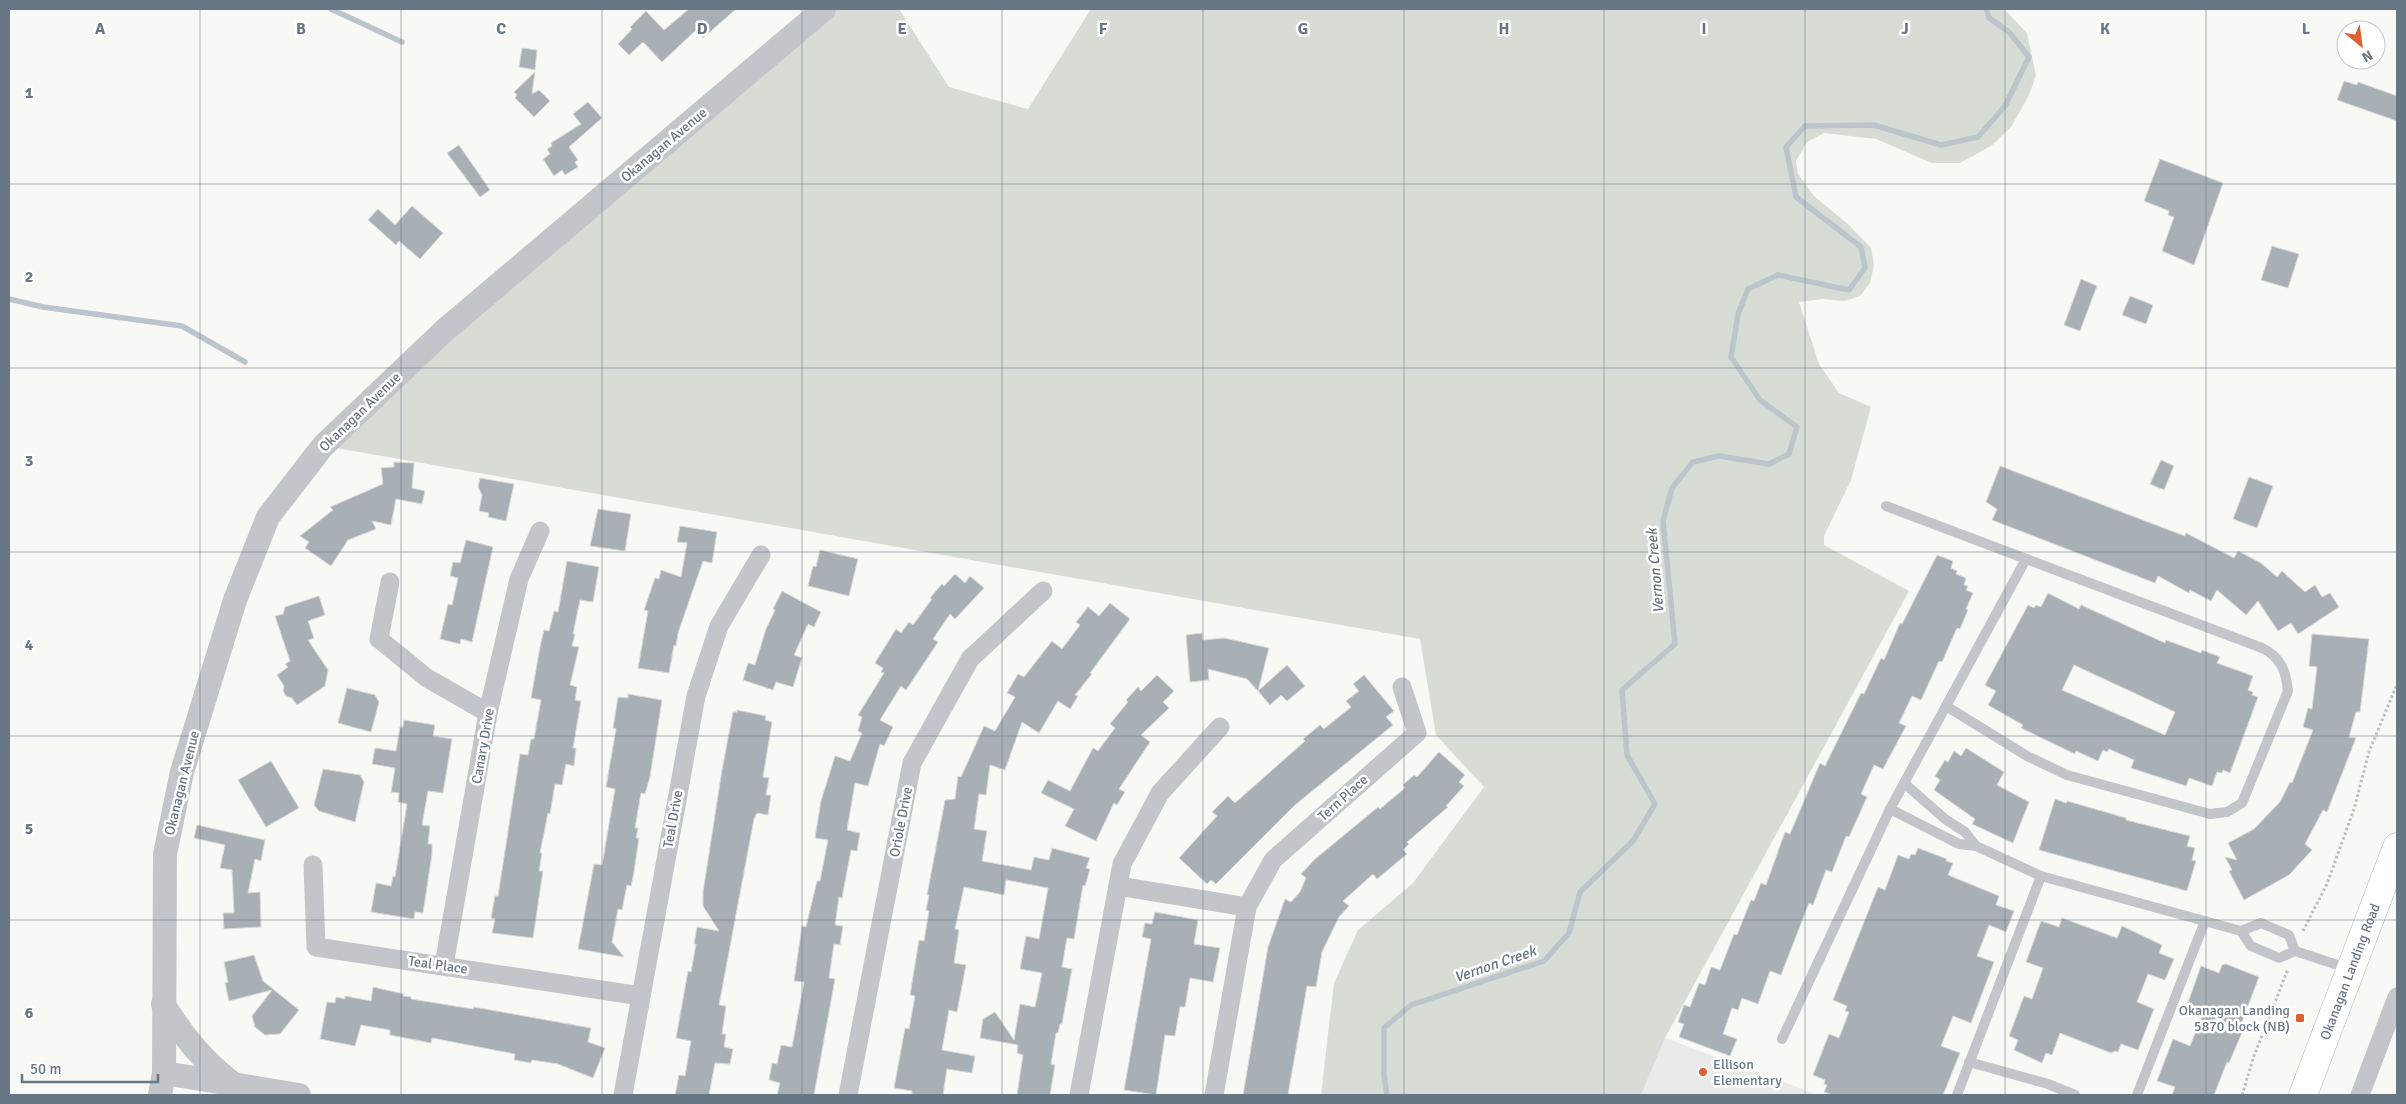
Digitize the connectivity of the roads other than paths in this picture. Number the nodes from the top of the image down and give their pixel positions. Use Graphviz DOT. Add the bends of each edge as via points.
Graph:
graph roads {
  1 [pos="824,9"];
  2 [pos="1886,506"];
  3 [pos="540,531"];
  4 [pos="761,555"];
  5 [pos="2026,559"];
  6 [pos="390,582"];
  7 [pos="1043,591"];
  8 [pos="1402,687"];
  9 [pos="1946,706"];
  10 [pos="488,713"];
  11 [pos="1220,727"];
  12 [pos="1904,783"];
  13 [pos="1890,809"];
  14 [pos="1976,846"];
  15 [pos="2397,847"];
  16 [pos="313,865"];
  17 [pos="2041,876"];
  18 [pos="1118,886"];
  19 [pos="1247,907"];
  20 [pos="2205,921"];
  21 [pos="2242,931"];
  22 [pos="2295,951"];
  23 [pos="444,965"];
  24 [pos="2351,970"];
  25 [pos="641,996"];
  26 [pos="2397,997"];
  27 [pos="163,1004"];
  28 [pos="1782,1039"];
  29 [pos="1970,1062"];
  30 [pos="162,1084"];
  31 [pos="234,1084"];
  32 [pos="202,1095"];
  33 [pos="299,1095"];
  34 [pos="623,1095"];
  35 [pos="848,1095"];
  36 [pos="1079,1095"];
  37 [pos="1214,1095"];
  38 [pos="1956,1095"];
  39 [pos="2075,1095"];
  40 [pos="2137,1095"];
  41 [pos="2303,1095"];
  42 [pos="2360,1095"];
  1 -- 27 [label="street, Okanagan Avenue" via="445,330 323,446 268,517 235,600 182,772 165,854"];
  2 -- 5 [label="lane"];
  3 -- 10 [label="street, Canary Drive" via="519,579"];
  4 -- 25 [label="street, Teal Drive" via="719,626 696,696"];
  5 -- 9 [label="lane"];
  5 -- 9 [label="lane" via="2275,654 2286,672 2288,692 2242,803 2226,812 2210,814 2067,775 2027,756"];
  6 -- 10 [label="street" via="379,639 428,678"];
  7 -- 35 [label="street, Oriole Drive" via="970,659 912,763"];
  8 -- 19 [label="street, Tern Place" via="1417,733 1273,860"];
  9 -- 12 [label="lane"];
  10 -- 23 [label="street, Canary Drive"];
  11 -- 18 [label="street" via="1160,793 1122,864"];
  12 -- 13 [label="lane"];
  12 -- 14 [label="lane" via="1965,832"];
  13 -- 14 [label="lane" via="1959,844"];
  13 -- 28 [label="lane"];
  14 -- 17 [label="lane"];
  15 -- 24 [label="main road, Okanagan Landing Road"];
  16 -- 23 [label="street, Teal Place" via="316,947"];
  17 -- 20 [label="lane"];
  17 -- 29 [label="lane"];
  18 -- 19 [label="street"];
  18 -- 36 [label="street"];
  19 -- 37 [label="street, Tern Place"];
  20 -- 21 [label="lane"];
  20 -- 40 [label="lane"];
  21 -- 22 [label="lane" via="2250,946 2279,958"];
  21 -- 22 [label="lane" via="2261,923 2289,935"];
  22 -- 24 [label="lane"];
  23 -- 25 [label="street, Teal Place"];
  24 -- 41 [label="main road, Okanagan Landing Road"];
  25 -- 34 [label="street, Teal Drive"];
  26 -- 42 [label="street"];
  27 -- 30 [label="street, Okanagan Avenue"];
  27 -- 31 [label="street" via="186,1040 207,1063"];
  29 -- 38 [label="lane"];
  29 -- 39 [label="lane"];
  30 -- 31 [label="street"];
  31 -- 32 [label="street"];
  31 -- 33 [label="street"];
}
